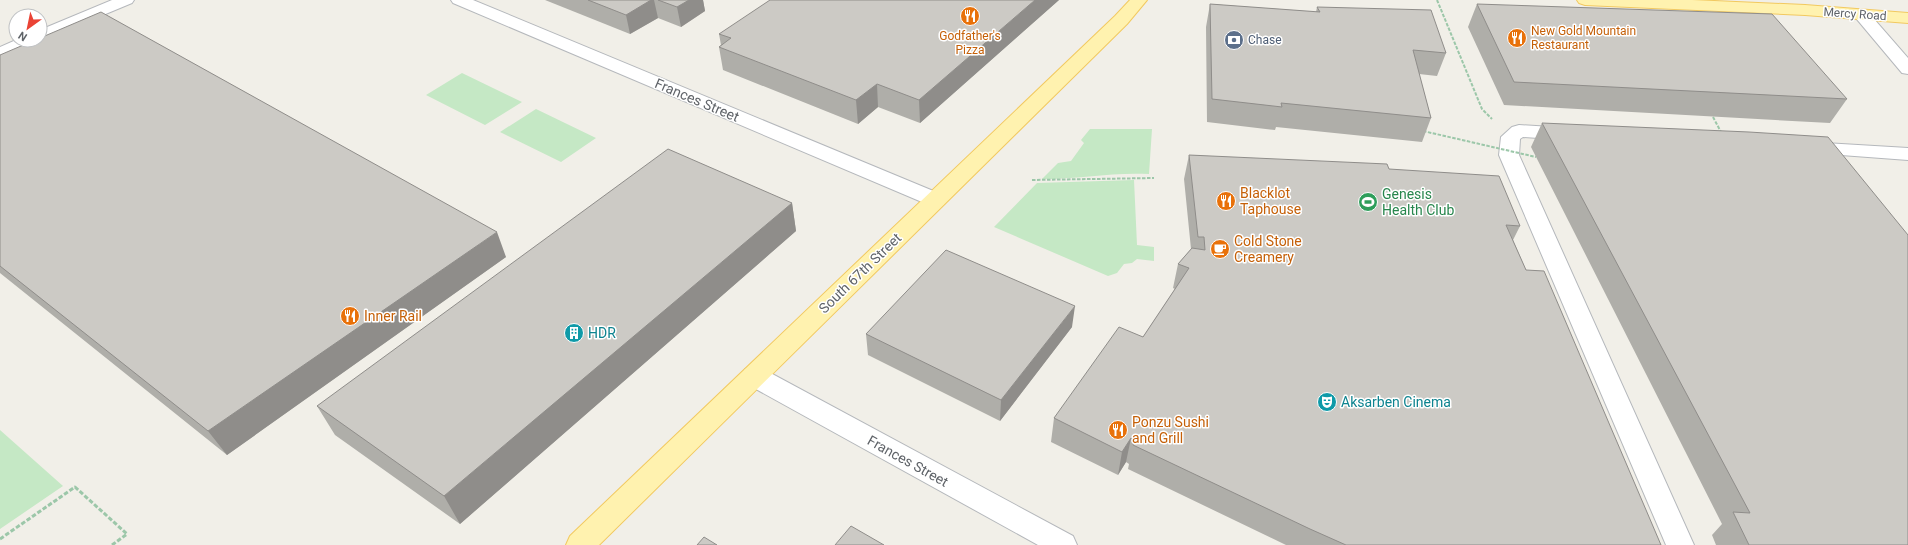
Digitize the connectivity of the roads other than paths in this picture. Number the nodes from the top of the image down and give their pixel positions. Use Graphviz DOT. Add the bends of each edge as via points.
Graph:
graph roads {
  1 [pos="126,0"];
  2 [pos="459,0"];
  3 [pos="1138,0"];
  4 [pos="1585,0"];
  5 [pos="1861,14"];
  6 [pos="1908,18"];
  7 [pos="48,33"];
  8 [pos="12,48"];
  9 [pos="0,53"];
  10 [pos="1908,69"];
  11 [pos="1590,135"];
  12 [pos="1788,147"];
  13 [pos="1908,154"];
  14 [pos="936,200"];
  15 [pos="754,376"];
  16 [pos="580,545"];
  17 [pos="1063,545"];
  18 [pos="1680,545"];
  1 -- 7 [label="street"];
  2 -- 14 [label="street, Frances Street"];
  3 -- 14 [label="main road, South 67th Street" via="1121,20"];
  4 -- 5 [label="main road, Mercy Road"];
  5 -- 6 [label="main road, Mercy Road"];
  5 -- 10 [label="street"];
  8 -- 9 [label="street"];
  11 -- 18 [label="street" via="1519,131 1511,137 1509,155"];
  12 -- 13 [label="street"];
  14 -- 15 [label="main road, South 67th Street"];
  15 -- 16 [label="main road, South 67th Street"];
  15 -- 17 [label="street, Frances Street"];
}
